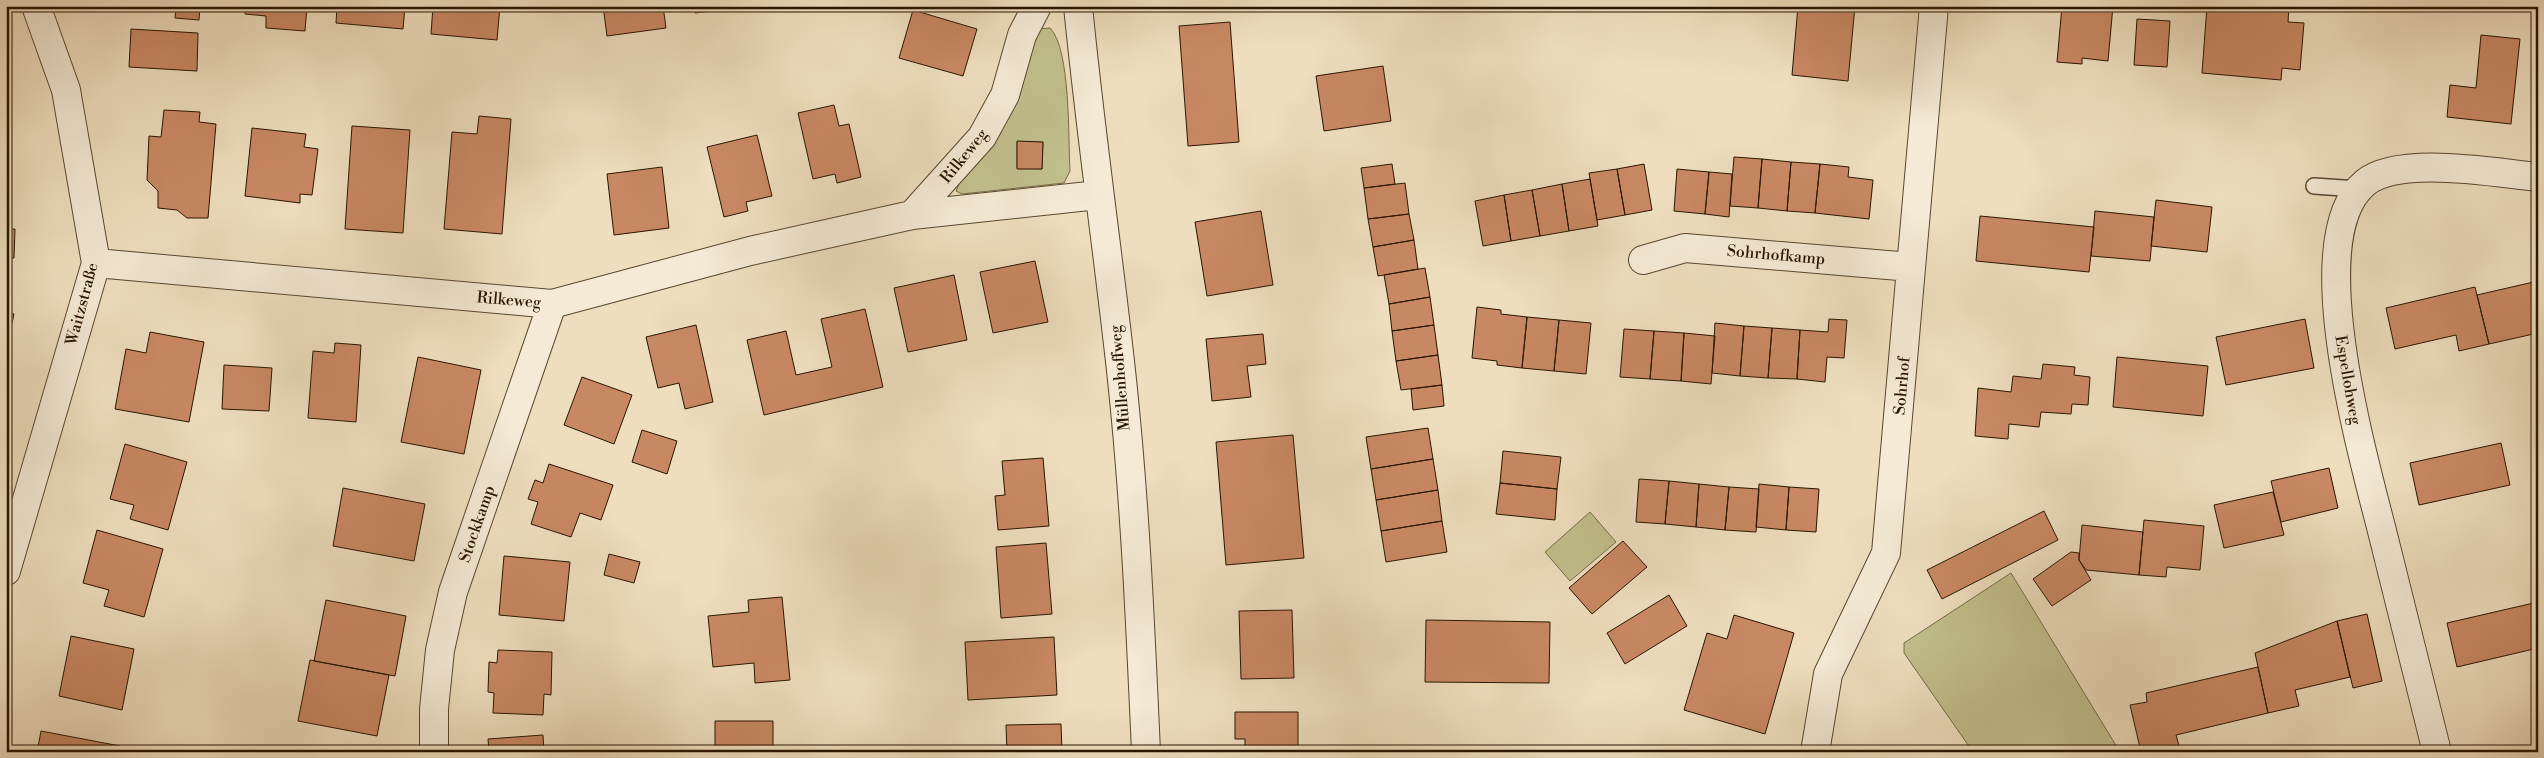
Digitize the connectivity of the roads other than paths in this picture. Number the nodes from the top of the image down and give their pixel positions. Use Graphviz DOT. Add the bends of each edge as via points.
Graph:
graph roads {
  1 [pos="36,6"];
  2 [pos="1038,6"];
  3 [pos="1078,6"];
  4 [pos="1934,6"];
  5 [pos="2538,177"];
  6 [pos="2314,186"];
  7 [pos="2358,189"];
  8 [pos="1098,195"];
  9 [pos="912,215"];
  10 [pos="1643,260"];
  11 [pos="96,263"];
  12 [pos="1911,267"];
  13 [pos="552,304"];
  14 [pos="6,571"];
  15 [pos="434,752"];
  16 [pos="1146,752"];
  17 [pos="1815,752"];
  18 [pos="2437,752"];
  1 -- 11 [label="street, Waitzstraße" via="66,90"];
  2 -- 9 [label="street, Rilkeweg" via="1022,35 1005,95 982,137"];
  3 -- 8 [label="street, Müllenhoffweg"];
  4 -- 12 [label="street, Sohrhof"];
  5 -- 7 [label="street, Espellohweg" via="2461,169 2409,169 2384,172"];
  6 -- 7 [label="lane"];
  7 -- 18 [label="street, Espellohweg" via="2347,208 2339,238 2337,291 2340,336 2354,418"];
  8 -- 9 [label="street, Rilkeweg"];
  8 -- 16 [label="street, Müllenhoffweg" via="1119,355 1140,607"];
  9 -- 13 [label="street, Rilkeweg" via="750,251"];
  10 -- 12 [label="street, Sohrhofkamp" via="1685,248"];
  11 -- 13 [label="street, Rilkeweg"];
  11 -- 14 [label="street, Waitzstraße"];
  12 -- 17 [label="street, Sohrhof" via="1886,553 1828,674"];
  13 -- 15 [label="street, Stockkamp" via="453,592 440,650 434,709"];
}
